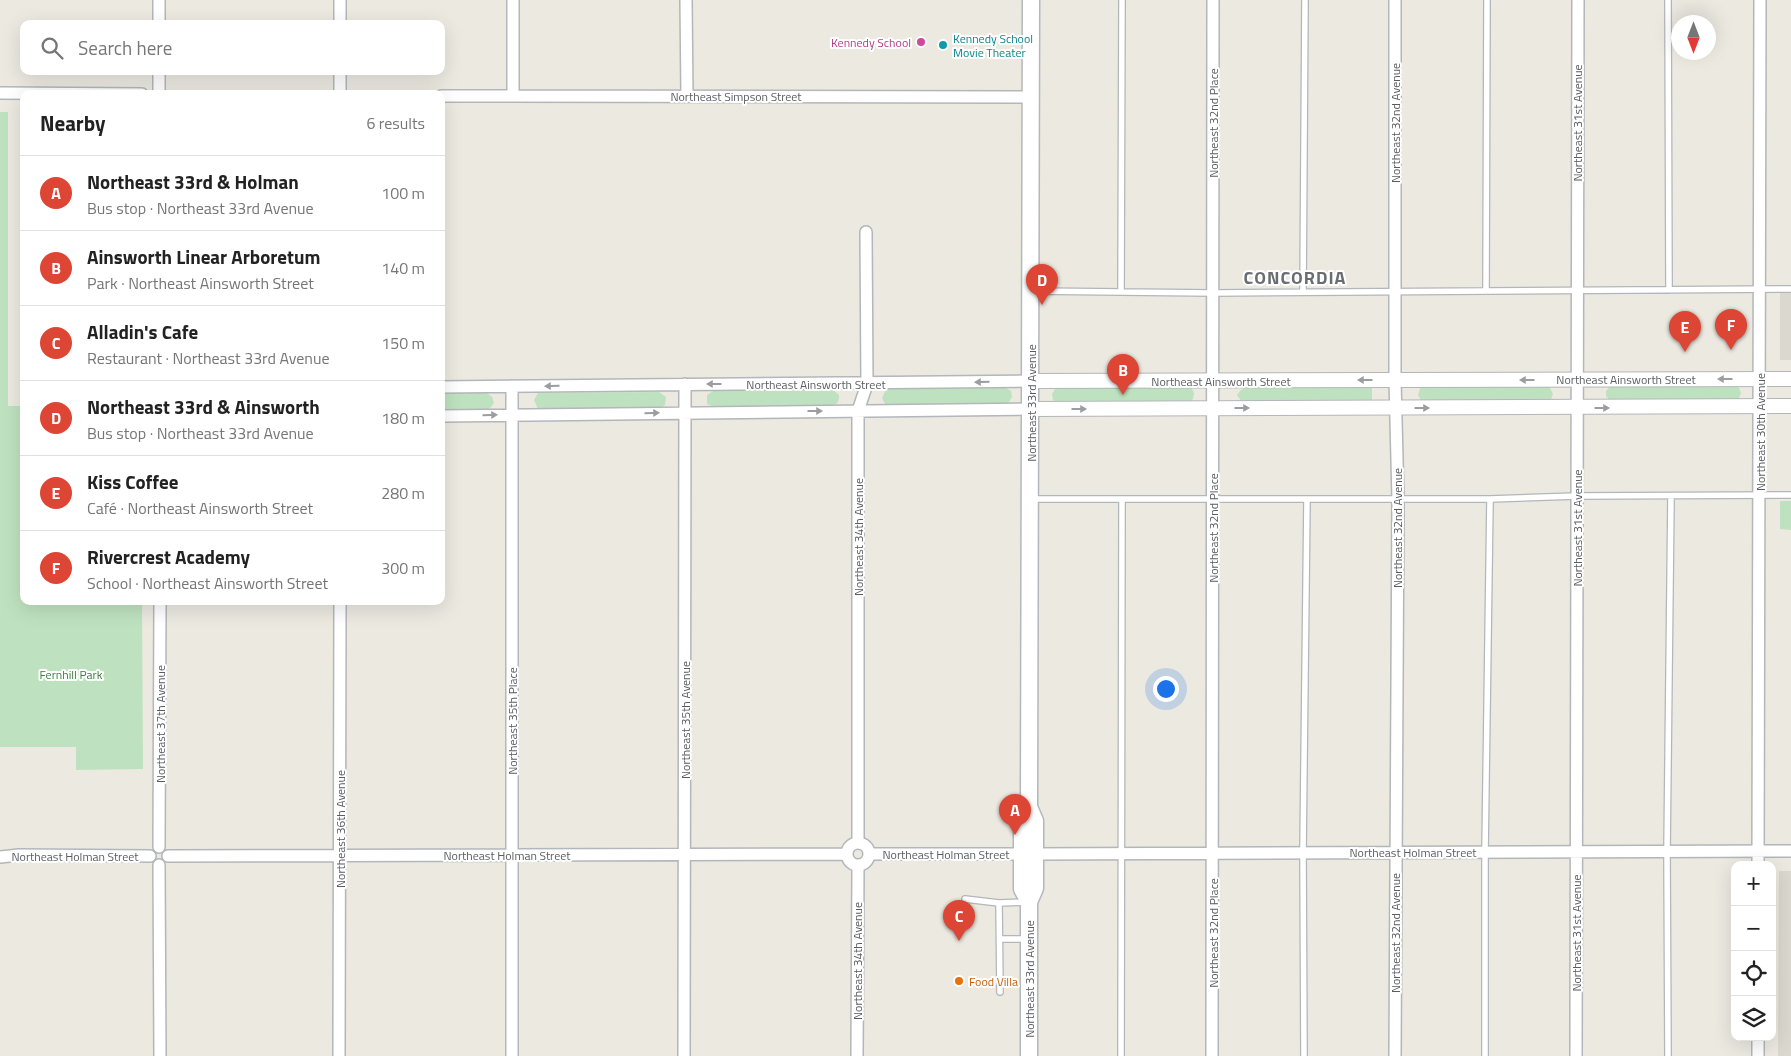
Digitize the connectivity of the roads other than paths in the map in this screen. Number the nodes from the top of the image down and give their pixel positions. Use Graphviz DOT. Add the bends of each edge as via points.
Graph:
graph roads {
  1 [pos="159,0"];
  2 [pos="340,0"];
  3 [pos="513,0"];
  4 [pos="686,0"];
  5 [pos="1031,0"];
  6 [pos="1122,0"];
  7 [pos="1213,0"];
  8 [pos="1305,0"];
  9 [pos="1395,0"];
  10 [pos="1487,0"];
  11 [pos="1578,0"];
  12 [pos="1668,0"];
  13 [pos="1760,0"];
  14 [pos="159,20"];
  15 [pos="340,20"];
  16 [pos="159,75"];
  17 [pos="340,75"];
  18 [pos="159,90"];
  19 [pos="340,90"];
  20 [pos="0,93"];
  21 [pos="20,93"];
  22 [pos="445,96"];
  23 [pos="513,96"];
  24 [pos="687,96"];
  25 [pos="1031,97"];
  26 [pos="866,232"];
  27 [pos="1760,289"];
  28 [pos="1791,289"];
  29 [pos="1669,290"];
  30 [pos="1486,291"];
  31 [pos="1577,291"];
  32 [pos="1031,292"];
  33 [pos="1121,292"];
  34 [pos="1303,292"];
  35 [pos="1395,292"];
  36 [pos="1213,293"];
  37 [pos="1760,379"];
  38 [pos="1791,379"];
  39 [pos="1213,380"];
  40 [pos="1395,380"];
  41 [pos="1577,380"];
  42 [pos="1030,381"];
  43 [pos="685,384"];
  44 [pos="867,384"];
  45 [pos="512,386"];
  46 [pos="445,387"];
  47 [pos="1791,406"];
  48 [pos="1760,407"];
  49 [pos="1213,408"];
  50 [pos="1395,408"];
  51 [pos="1577,408"];
  52 [pos="1030,409"];
  53 [pos="858,411"];
  54 [pos="685,412"];
  55 [pos="512,415"];
  56 [pos="445,416"];
  57 [pos="1760,495"];
  58 [pos="1791,495"];
  59 [pos="1577,496"];
  60 [pos="1671,496"];
  61 [pos="1213,498"];
  62 [pos="1030,499"];
  63 [pos="1490,499"];
  64 [pos="1122,500"];
  65 [pos="1307,500"];
  66 [pos="1398,500"];
  67 [pos="160,605"];
  68 [pos="340,605"];
  69 [pos="858,843"];
  70 [pos="159,847"];
  71 [pos="1791,851"];
  72 [pos="1303,852"];
  73 [pos="1395,852"];
  74 [pos="1485,852"];
  75 [pos="1576,852"];
  76 [pos="1667,852"];
  77 [pos="1758,852"];
  78 [pos="1122,853"];
  79 [pos="1213,853"];
  80 [pos="847,854"];
  81 [pos="870,854"];
  82 [pos="1029,854"];
  83 [pos="512,855"];
  84 [pos="685,855"];
  85 [pos="150,856"];
  86 [pos="168,856"];
  87 [pos="340,856"];
  88 [pos="0,857"];
  89 [pos="1758,861"];
  90 [pos="159,865"];
  91 [pos="858,866"];
  92 [pos="966,899"];
  93 [pos="1029,902"];
  94 [pos="999,903"];
  95 [pos="1029,939"];
  96 [pos="1000,940"];
  97 [pos="1000,992"];
  98 [pos="1758,1041"];
  99 [pos="160,1056"];
  100 [pos="339,1056"];
  101 [pos="512,1056"];
  102 [pos="684,1056"];
  103 [pos="857,1056"];
  104 [pos="1029,1056"];
  105 [pos="1122,1056"];
  106 [pos="1212,1056"];
  107 [pos="1304,1056"];
  108 [pos="1395,1056"];
  109 [pos="1485,1056"];
  110 [pos="1576,1056"];
  111 [pos="1668,1056"];
  112 [pos="1758,1056"];
  1 -- 14 [label="street"];
  2 -- 15 [label="street"];
  3 -- 23 [label="street"];
  4 -- 24 [label="street"];
  5 -- 25 [label="main road, Northeast 33rd Avenue"];
  6 -- 33 [label="lane"];
  7 -- 36 [label="street, Northeast 32nd Place"];
  8 -- 34 [label="lane"];
  9 -- 35 [label="street, Northeast 32nd Avenue"];
  10 -- 30 [label="lane"];
  11 -- 31 [label="street, Northeast 31st Avenue"];
  12 -- 29 [label="lane"];
  13 -- 27 [label="street, Northeast 30th Avenue"];
  16 -- 18 [label="street"];
  17 -- 19 [label="street"];
  20 -- 21 [label="street"];
  22 -- 23 [label="street, Northeast Simpson Street"];
  23 -- 24 [label="street, Northeast Simpson Street"];
  24 -- 25 [label="street, Northeast Simpson Street"];
  25 -- 32 [label="main road, Northeast 33rd Avenue"];
  26 -- 44 [label="street, Northeast 34th Avenue"];
  27 -- 28 [label="lane"];
  27 -- 29 [label="lane"];
  27 -- 37 [label="street, Northeast 30th Avenue"];
  29 -- 31 [label="lane"];
  30 -- 31 [label="lane"];
  30 -- 35 [label="lane"];
  31 -- 41 [label="street, Northeast 31st Avenue"];
  32 -- 33 [label="lane"];
  32 -- 42 [label="main road, Northeast 33rd Avenue"];
  33 -- 36 [label="lane"];
  34 -- 35 [label="lane"];
  34 -- 36 [label="lane"];
  35 -- 40 [label="street, Northeast 32nd Avenue"];
  36 -- 39 [label="street, Northeast 32nd Place"];
  37 -- 38 [label="street, Northeast Ainsworth Street"];
  37 -- 41 [label="street, Northeast Ainsworth Street, one-way"];
  37 -- 48 [label="street, Northeast 30th Avenue"];
  40 -- 39 [label="street, Northeast Ainsworth Street, one-way"];
  39 -- 42 [label="street, Northeast Ainsworth Street"];
  39 -- 49 [label="street, Northeast 32nd Place"];
  41 -- 40 [label="street, Northeast Ainsworth Street, one-way"];
  40 -- 50 [label="street, Northeast 32nd Avenue"];
  41 -- 51 [label="street, Northeast 31st Avenue"];
  42 -- 44 [label="street, Northeast Ainsworth Street, one-way"];
  42 -- 52 [label="main road, Northeast 33rd Avenue"];
  44 -- 43 [label="street, Northeast Ainsworth Street, one-way"];
  43 -- 45 [label="street, Northeast Ainsworth Street, one-way"];
  43 -- 54 [label="street, Northeast 35th Avenue"];
  44 -- 53 [label="street, Northeast 34th Avenue"];
  45 -- 46 [label="street, Northeast Ainsworth Street"];
  45 -- 55 [label="street, Northeast 35th Place"];
  47 -- 48 [label="street"];
  51 -- 48 [label="street, one-way"];
  48 -- 57 [label="street, Northeast 30th Avenue"];
  49 -- 50 [label="street, one-way"];
  52 -- 49 [label="street, one-way"];
  49 -- 61 [label="street, Northeast 32nd Place"];
  50 -- 51 [label="street, one-way"];
  50 -- 66 [label="street, Northeast 32nd Avenue"];
  51 -- 59 [label="street, Northeast 31st Avenue"];
  52 -- 53 [label="street"];
  52 -- 62 [label="main road, Northeast 33rd Avenue"];
  54 -- 53 [label="street, one-way"];
  53 -- 69 [label="street, Northeast 34th Avenue"];
  55 -- 54 [label="street, one-way"];
  54 -- 84 [label="street, Northeast 35th Avenue"];
  56 -- 55 [label="street, one-way"];
  55 -- 83 [label="street, Northeast 35th Place"];
  57 -- 58 [label="lane"];
  57 -- 60 [label="lane"];
  57 -- 77 [label="street, Northeast 30th Avenue"];
  59 -- 60 [label="lane"];
  59 -- 63 [label="lane"];
  59 -- 75 [label="street, Northeast 31st Avenue"];
  60 -- 76 [label="lane"];
  61 -- 64 [label="lane"];
  61 -- 65 [label="lane"];
  61 -- 79 [label="street, Northeast 32nd Place"];
  62 -- 64 [label="lane"];
  62 -- 82 [label="main road, Northeast 33rd Avenue" via="1029,807 1035,821"];
  63 -- 66 [label="lane"];
  63 -- 74 [label="lane"];
  64 -- 78 [label="lane"];
  65 -- 66 [label="lane"];
  65 -- 72 [label="lane"];
  66 -- 73 [label="street, Northeast 32nd Avenue"];
  67 -- 70 [label="street, Northeast 37th Avenue"];
  68 -- 87 [label="street, Northeast 36th Avenue"];
  69 -- 80 [label="street" via="849,846"];
  69 -- 81 [label="street" via="866,846"];
  70 -- 85 [label="street"];
  70 -- 86 [label="street" via="165,849"];
  71 -- 77 [label="street, Northeast Holman Street"];
  72 -- 73 [label="street, Northeast Holman Street"];
  72 -- 79 [label="street, Northeast Holman Street"];
  72 -- 107 [label="lane"];
  73 -- 74 [label="street, Northeast Holman Street"];
  73 -- 108 [label="street, Northeast 32nd Avenue"];
  74 -- 75 [label="street, Northeast Holman Street"];
  74 -- 109 [label="lane"];
  75 -- 76 [label="street, Northeast Holman Street"];
  75 -- 110 [label="street, Northeast 31st Avenue"];
  76 -- 77 [label="street, Northeast Holman Street"];
  76 -- 111 [label="lane"];
  77 -- 89 [label="street, Northeast 30th Avenue"];
  78 -- 79 [label="street, Northeast Holman Street"];
  78 -- 82 [label="street, Northeast Holman Street"];
  78 -- 105 [label="lane"];
  79 -- 106 [label="street, Northeast 32nd Place"];
  80 -- 84 [label="street, Northeast Holman Street"];
  80 -- 91 [label="street" via="850,862"];
  81 -- 82 [label="street, Northeast Holman Street"];
  81 -- 91 [label="street" via="866,863"];
  82 -- 93 [label="main road, Northeast 33rd Avenue" via="1036,888"];
  83 -- 84 [label="street, Northeast Holman Street"];
  83 -- 87 [label="street, Northeast Holman Street"];
  83 -- 101 [label="street, Northeast 35th Place"];
  84 -- 102 [label="street, Northeast 35th Avenue"];
  85 -- 88 [label="street, Northeast Holman Street"];
  85 -- 90 [label="street" via="153,863"];
  86 -- 87 [label="street, Northeast Holman Street"];
  86 -- 90 [label="street" via="166,863"];
  87 -- 100 [label="street, Northeast 36th Avenue"];
  90 -- 99 [label="street"];
  91 -- 103 [label="street, Northeast 34th Avenue"];
  92 -- 94 [label="lane"];
  93 -- 94 [label="lane"];
  93 -- 95 [label="main road, Northeast 33rd Avenue"];
  94 -- 96 [label="lane"];
  95 -- 96 [label="lane"];
  95 -- 104 [label="main road, Northeast 33rd Avenue"];
  96 -- 97 [label="lane"];
  98 -- 112 [label="street"];
}
